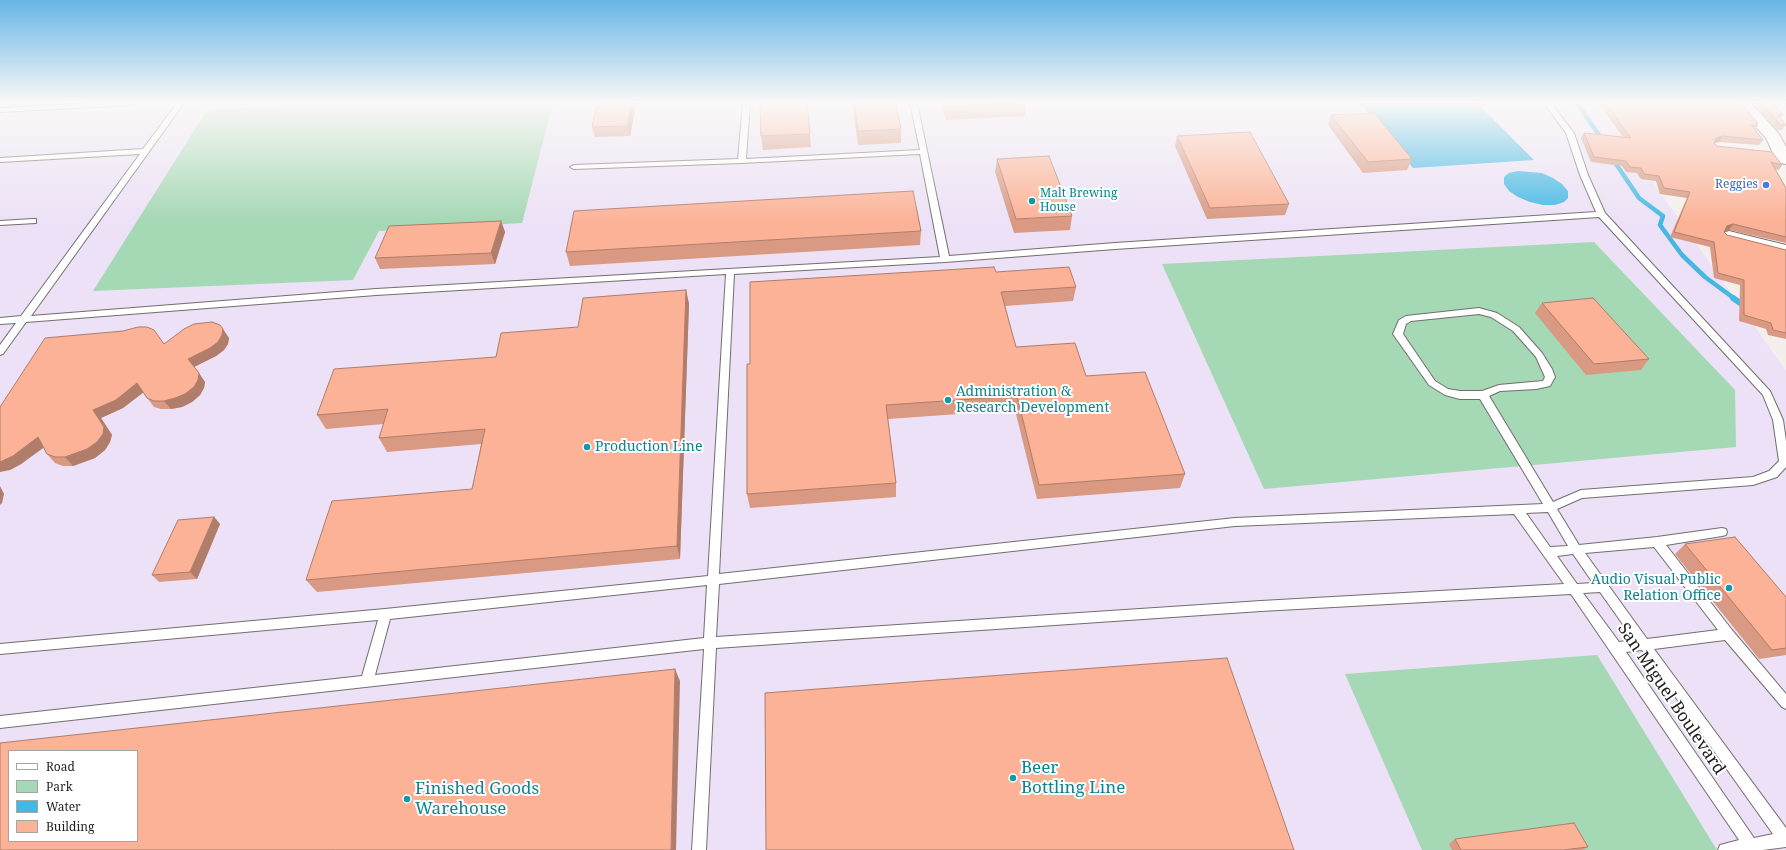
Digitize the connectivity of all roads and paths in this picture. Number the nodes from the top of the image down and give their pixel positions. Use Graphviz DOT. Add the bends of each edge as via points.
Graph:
graph roads {
  1 [pos="151,143"];
  2 [pos="743,143"];
  3 [pos="922,143"];
  4 [pos="1573,143"];
  5 [pos="1775,143"];
  6 [pos="145,151"];
  7 [pos="924,152"];
  8 [pos="1778,155"];
  9 [pos="0,160"];
  10 [pos="742,161"];
  11 [pos="574,168"];
  12 [pos="1600,214"];
  13 [pos="33,221"];
  14 [pos="0,224"];
  15 [pos="1729,236"];
  16 [pos="1786,250"];
  17 [pos="945,259"];
  18 [pos="730,271"];
  19 [pos="24,320"];
  20 [pos="0,321"];
  21 [pos="0,352"];
  22 [pos="1483,395"];
  23 [pos="1550,508"];
  24 [pos="1517,509"];
  25 [pos="1722,532"];
  26 [pos="1657,542"];
  27 [pos="1576,550"];
  28 [pos="1548,552"];
  29 [pos="712,580"];
  30 [pos="1603,587"];
  31 [pos="1574,588"];
  32 [pos="385,614"];
  33 [pos="1728,634"];
  34 [pos="711,643"];
  35 [pos="1645,645"];
  36 [pos="1616,648"];
  37 [pos="0,649"];
  38 [pos="367,681"];
  39 [pos="1786,703"];
  40 [pos="0,722"];
  41 [pos="1786,840"];
  42 [pos="1752,847"];
  43 [pos="699,850"];
  44 [pos="1725,850"];
  1 -- 6 [label="lane"];
  2 -- 10 [label="lane"];
  3 -- 7 [label="lane"];
  4 -- 12 [label="lane"];
  5 -- 8 [label="street"];
  6 -- 9 [label="lane"];
  6 -- 19 [label="lane"];
  7 -- 10 [label="lane"];
  7 -- 17 [label="lane"];
  10 -- 11 [label="lane"];
  12 -- 17 [label="lane"];
  12 -- 23 [label="lane" via="1767,393 1778,420 1784,462 1773,474 1754,481 1581,494"];
  13 -- 14 [label="lane"];
  15 -- 16 [label="street"];
  17 -- 18 [label="lane"];
  18 -- 19 [label="lane" via="376,292"];
  18 -- 29 [label="lane"];
  19 -- 20 [label="lane"];
  19 -- 21 [label="lane"];
  22 -- 22 [label="lane" via="1499,388 1547,384 1550,377 1547,369 1516,330 1494,315 1479,311 1409,318 1402,322 1398,334 1432,383 1445,392"];
  22 -- 23 [label="lane, San Miguel Boulevard"];
  23 -- 24 [label="lane"];
  23 -- 27 [label="lane, San Miguel Boulevard"];
  24 -- 28 [label="lane, San Miguel Boulevard"];
  24 -- 29 [label="lane" via="1235,522"];
  25 -- 26 [label="lane"];
  26 -- 27 [label="lane"];
  26 -- 33 [label="lane"];
  27 -- 28 [label="lane"];
  27 -- 30 [label="lane, San Miguel Boulevard"];
  28 -- 31 [label="lane, San Miguel Boulevard"];
  29 -- 32 [label="lane"];
  29 -- 34 [label="lane"];
  30 -- 31 [label="lane"];
  30 -- 35 [label="lane, San Miguel Boulevard"];
  31 -- 34 [label="lane" via="1253,606"];
  31 -- 36 [label="lane, San Miguel Boulevard"];
  32 -- 37 [label="lane"];
  32 -- 38 [label="lane"];
  33 -- 35 [label="lane"];
  33 -- 39 [label="lane"];
  34 -- 38 [label="lane"];
  34 -- 43 [label="lane"];
  35 -- 36 [label="lane"];
  35 -- 41 [label="lane, San Miguel Boulevard"];
  36 -- 42 [label="lane, San Miguel Boulevard"];
  38 -- 40 [label="lane"];
  41 -- 42 [label="lane"];
  42 -- 44 [label="lane"];
}
